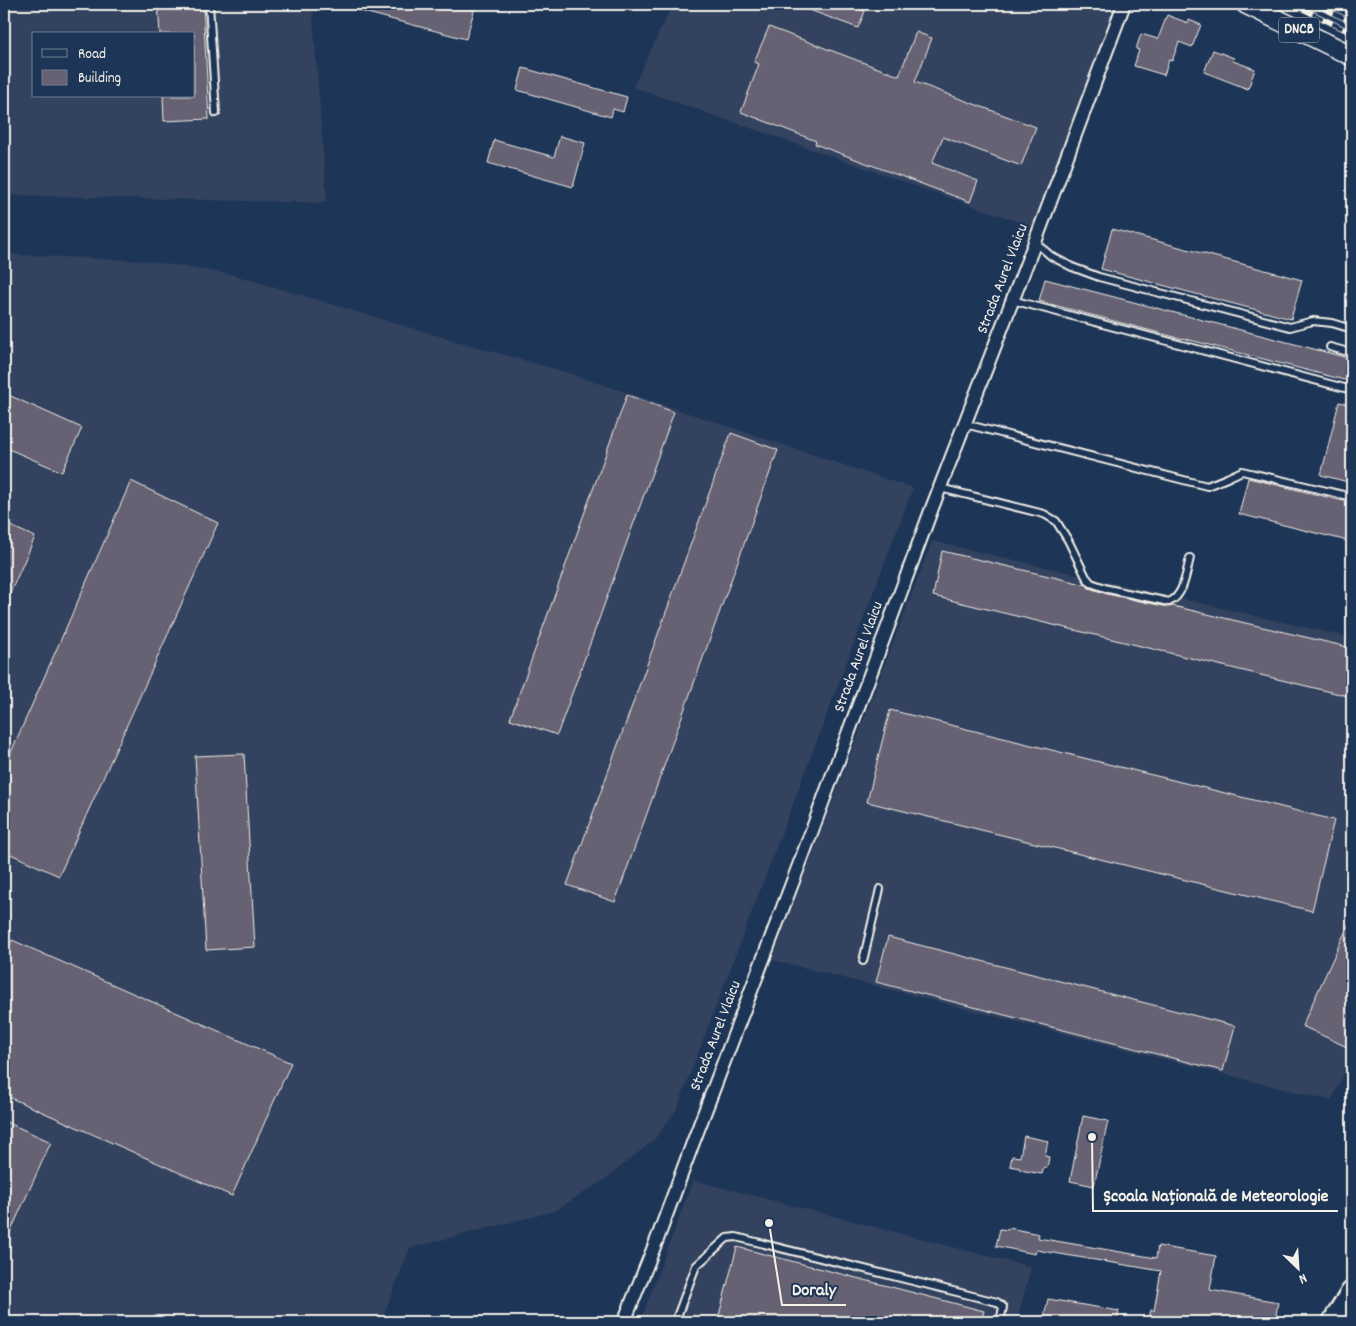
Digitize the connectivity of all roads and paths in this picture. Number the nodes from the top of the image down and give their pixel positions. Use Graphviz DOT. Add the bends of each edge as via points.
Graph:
graph roads {
  1 [pos="209,4"];
  2 [pos="1124,4"];
  3 [pos="1246,4"];
  4 [pos="1352,56"];
  5 [pos="216,113"];
  6 [pos="1035,242"];
  7 [pos="1012,300"];
  8 [pos="1352,329"];
  9 [pos="1330,347"];
  10 [pos="1352,353"];
  11 [pos="1352,390"];
  12 [pos="965,424"];
  13 [pos="940,488"];
  14 [pos="1352,497"];
  15 [pos="1190,558"];
  16 [pos="880,889"];
  17 [pos="862,961"];
  18 [pos="1352,1293"];
  19 [pos="624,1322"];
  20 [pos="676,1322"];
  21 [pos="1000,1322"];
  22 [pos="1334,1322"];
  1 -- 5 [label="lane"];
  2 -- 6 [label="street, Strada Aurel Vlaicu"];
  3 -- 4 [label="main road, DNCB"];
  6 -- 7 [label="street, Strada Aurel Vlaicu"];
  6 -- 8 [label="lane" via="1051,256 1098,277 1290,327 1313,321"];
  7 -- 11 [label="lane"];
  7 -- 12 [label="street, Strada Aurel Vlaicu"];
  9 -- 10 [label="lane"];
  12 -- 13 [label="street, Strada Aurel Vlaicu"];
  12 -- 14 [label="lane" via="1207,486 1242,470"];
  13 -- 15 [label="lane" via="1044,514 1056,520 1086,578 1100,586 1169,602 1180,594"];
  13 -- 19 [label="street, Strada Aurel Vlaicu"];
  16 -- 17 [label="lane"];
  18 -- 22 [label="highway"];
  20 -- 21 [label="lane" via="696,1266 726,1238 736,1237 997,1302 1003,1307"];
}
